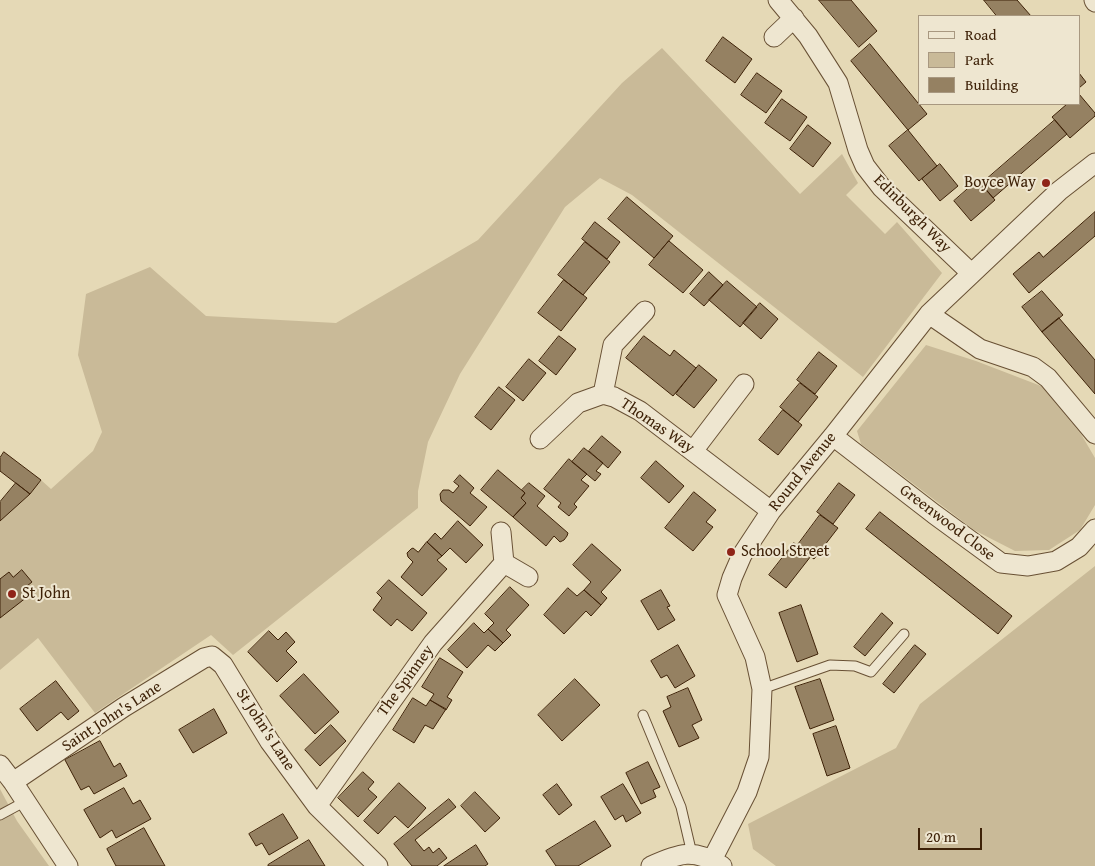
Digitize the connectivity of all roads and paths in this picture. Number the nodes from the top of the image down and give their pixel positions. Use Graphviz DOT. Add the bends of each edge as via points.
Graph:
graph roads {
  1 [pos="778,0"];
  2 [pos="794,18"];
  3 [pos="774,37"];
  4 [pos="1095,162"];
  5 [pos="971,273"];
  6 [pos="646,311"];
  7 [pos="929,314"];
  8 [pos="744,384"];
  9 [pos="604,394"];
  10 [pos="1095,434"];
  11 [pos="833,436"];
  12 [pos="540,440"];
  13 [pos="693,451"];
  14 [pos="771,511"];
  15 [pos="501,532"];
  16 [pos="1094,532"];
  17 [pos="504,563"];
  18 [pos="528,577"];
  19 [pos="904,634"];
  20 [pos="212,656"];
  21 [pos="762,689"];
  22 [pos="643,715"];
  23 [pos="0,765"];
  24 [pos="14,782"];
  25 [pos="26,802"];
  26 [pos="317,806"];
  27 [pos="0,815"];
  28 [pos="692,854"];
  29 [pos="717,863"];
  30 [pos="68,866"];
  31 [pos="378,866"];
  32 [pos="651,866"];
  1 -- 2 [label="street, Edinburgh Way"];
  2 -- 3 [label="street"];
  2 -- 5 [label="street, Edinburgh Way" via="838,83 865,166 882,188"];
  4 -- 5 [label="street, Round Avenue"];
  5 -- 7 [label="street, Round Avenue"];
  6 -- 9 [label="street" via="613,345"];
  7 -- 10 [label="street" via="980,349 1033,366 1048,378"];
  7 -- 11 [label="street, Round Avenue"];
  8 -- 13 [label="street"];
  9 -- 12 [label="street, Thomas Way" via="578,403"];
  9 -- 13 [label="street, Thomas Way" via="640,411"];
  11 -- 14 [label="street, Round Avenue"];
  11 -- 16 [label="street, Greenwood Close" via="1001,562 1028,566 1056,561 1079,547"];
  13 -- 14 [label="street, Thomas Way"];
  14 -- 21 [label="street, Round Avenue" via="742,555 727,595 755,657"];
  15 -- 17 [label="street"];
  17 -- 18 [label="street"];
  17 -- 26 [label="street, The Spinney" via="433,644"];
  19 -- 21 [label="lane" via="871,672 855,666 830,665"];
  20 -- 24 [label="street, Saint John's Lane" via="124,707"];
  20 -- 26 [label="street, St John's Lane" via="223,665 270,742"];
  21 -- 29 [label="street, Round Avenue" via="759,757"];
  22 -- 28 [label="lane" via="681,807"];
  23 -- 24 [label="street"];
  24 -- 25 [label="street"];
  25 -- 27 [label="lane"];
  25 -- 30 [label="street"];
  26 -- 31 [label="street, St John's Lane"];
  28 -- 29 [label="street"];
  28 -- 32 [label="street" via="673,856"];
}
